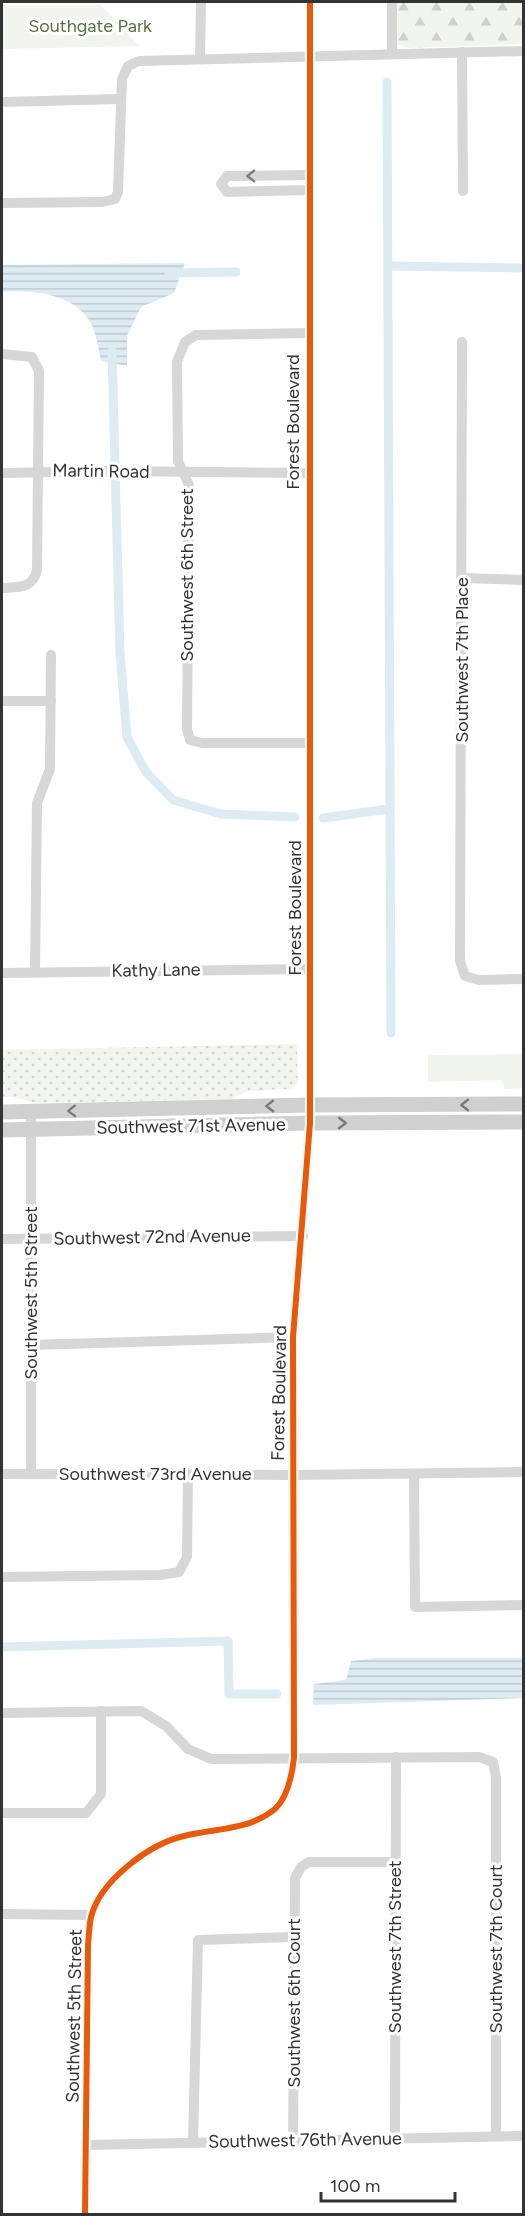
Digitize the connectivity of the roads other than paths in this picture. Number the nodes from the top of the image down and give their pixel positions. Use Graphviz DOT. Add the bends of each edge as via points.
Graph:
graph roads {
  1 [pos="201,2"];
  2 [pos="310,2"];
  3 [pos="392,2"];
  4 [pos="524,51"];
  5 [pos="462,52"];
  6 [pos="392,54"];
  7 [pos="310,56"];
  8 [pos="200,59"];
  9 [pos="120,99"];
  10 [pos="2,102"];
  11 [pos="309,175"];
  12 [pos="309,190"];
  13 [pos="463,191"];
  14 [pos="2,203"];
  15 [pos="308,333"];
  16 [pos="462,342"];
  17 [pos="2,354"];
  18 [pos="37,471"];
  19 [pos="2,473"];
  20 [pos="185,473"];
  21 [pos="308,473"];
  22 [pos="463,578"];
  23 [pos="524,580"];
  24 [pos="2,588"];
  25 [pos="51,655"];
  26 [pos="2,701"];
  27 [pos="51,701"];
  28 [pos="309,743"];
  29 [pos="310,969"];
  30 [pos="35,972"];
  31 [pos="2,973"];
  32 [pos="524,979"];
  33 [pos="524,1104"];
  34 [pos="309,1105"];
  35 [pos="2,1112"];
  36 [pos="31,1112"];
  37 [pos="524,1122"];
  38 [pos="310,1123"];
  39 [pos="2,1130"];
  40 [pos="32,1130"];
  41 [pos="303,1236"];
  42 [pos="31,1238"];
  43 [pos="2,1239"];
  44 [pos="293,1337"];
  45 [pos="31,1345"];
  46 [pos="524,1472"];
  47 [pos="188,1473"];
  48 [pos="2,1474"];
  49 [pos="31,1474"];
  50 [pos="414,1474"];
  51 [pos="294,1475"];
  52 [pos="2,1577"];
  53 [pos="524,1605"];
  54 [pos="101,1711"];
  55 [pos="2,1713"];
  56 [pos="396,1757"];
  57 [pos="294,1758"];
  58 [pos="2,1813"];
  59 [pos="395,1862"];
  60 [pos="2,1914"];
  61 [pos="92,1915"];
  62 [pos="293,1937"];
  63 [pos="496,2136"];
  64 [pos="524,2136"];
  65 [pos="395,2138"];
  66 [pos="293,2141"];
  67 [pos="193,2143"];
  68 [pos="86,2145"];
  69 [pos="85,2214"];
  1 -- 8 [label="street"];
  2 -- 7 [label="street"];
  3 -- 6 [label="street"];
  4 -- 5 [label="street"];
  5 -- 6 [label="street"];
  5 -- 13 [label="street"];
  6 -- 7 [label="street"];
  7 -- 8 [label="street"];
  7 -- 11 [label="street, Forest Boulevard"];
  8 -- 9 [label="street" via="139,61 128,66"];
  9 -- 10 [label="street"];
  9 -- 14 [label="street" via="115,199"];
  11 -- 12 [label="street, Forest Boulevard"];
  11 -- 12 [label="street, one-way" via="227,176 220,184 227,192"];
  12 -- 15 [label="street, Forest Boulevard"];
  15 -- 20 [label="street, Southwest 6th Street" via="196,335 185,342 177,362 178,461"];
  15 -- 21 [label="street, Forest Boulevard"];
  16 -- 22 [label="street, Southwest 7th Place"];
  17 -- 18 [label="street" via="32,357 39,371"];
  18 -- 19 [label="street, Martin Road"];
  18 -- 20 [label="street, Martin Road"];
  18 -- 24 [label="street" via="35,579 26,586"];
  20 -- 21 [label="street, Martin Road"];
  20 -- 28 [label="street, Southwest 6th Street" via="189,485 190,740"];
  21 -- 28 [label="street, Forest Boulevard"];
  22 -- 23 [label="street"];
  22 -- 32 [label="street, Southwest 7th Place" via="460,961 465,976 479,980"];
  25 -- 27 [label="street"];
  26 -- 27 [label="street"];
  27 -- 30 [label="street" via="50,769 37,803"];
  28 -- 29 [label="street, Forest Boulevard"];
  29 -- 30 [label="street, Kathy Lane"];
  29 -- 34 [label="street, Forest Boulevard"];
  30 -- 31 [label="street, Kathy Lane"];
  33 -- 34 [label="main road, Southwest 71st Avenue, one-way"];
  34 -- 36 [label="main road, Southwest 71st Avenue, one-way"];
  34 -- 38 [label="street, Forest Boulevard"];
  35 -- 36 [label="main road, Southwest 71st Avenue"];
  36 -- 40 [label="street, Southwest 5th Street"];
  38 -- 37 [label="main road, Southwest 71st Avenue, one-way"];
  38 -- 40 [label="main road, Southwest 71st Avenue"];
  38 -- 41 [label="street, Forest Boulevard"];
  39 -- 40 [label="main road, Southwest 71st Avenue"];
  40 -- 42 [label="street, Southwest 5th Street"];
  41 -- 42 [label="street, Southwest 72nd Avenue"];
  41 -- 44 [label="street, Forest Boulevard"];
  42 -- 43 [label="street, Southwest 72nd Avenue"];
  42 -- 45 [label="street, Southwest 5th Street"];
  44 -- 45 [label="street"];
  44 -- 51 [label="street, Forest Boulevard"];
  45 -- 49 [label="street, Southwest 5th Street"];
  46 -- 50 [label="street, Southwest 73rd Avenue"];
  47 -- 49 [label="street, Southwest 73rd Avenue"];
  47 -- 51 [label="street, Southwest 73rd Avenue"];
  47 -- 52 [label="street" via="187,1557 179,1572"];
  48 -- 49 [label="street, Southwest 73rd Avenue"];
  50 -- 51 [label="street, Southwest 73rd Avenue"];
  50 -- 53 [label="street" via="415,1607"];
  51 -- 57 [label="street, Forest Boulevard"];
  54 -- 55 [label="street"];
  54 -- 57 [label="street" via="141,1711 166,1726 188,1749 211,1758"];
  54 -- 58 [label="street" via="101,1794 86,1813"];
  56 -- 57 [label="street"];
  56 -- 59 [label="street, Southwest 7th Street"];
  56 -- 63 [label="street, Southwest 7th Court" via="479,1757 493,1762"];
  57 -- 61 [label="street, Southwest 5th Street" via="291,1782 276,1808 239,1827 183,1836 148,1850 114,1878"];
  59 -- 62 [label="street, Southwest 6th Court" via="309,1862 301,1867 295,1878"];
  59 -- 65 [label="street, Southwest 7th Street"];
  60 -- 61 [label="street"];
  61 -- 68 [label="street, Southwest 5th Street" via="88,1945"];
  62 -- 66 [label="street, Southwest 6th Court"];
  62 -- 67 [label="street" via="198,1940"];
  63 -- 64 [label="street, Southwest 76th Avenue"];
  63 -- 65 [label="street, Southwest 76th Avenue"];
  65 -- 66 [label="street, Southwest 76th Avenue"];
  66 -- 67 [label="street, Southwest 76th Avenue"];
  67 -- 68 [label="street, Southwest 76th Avenue"];
  68 -- 69 [label="street, Southwest 5th Street"];
}
